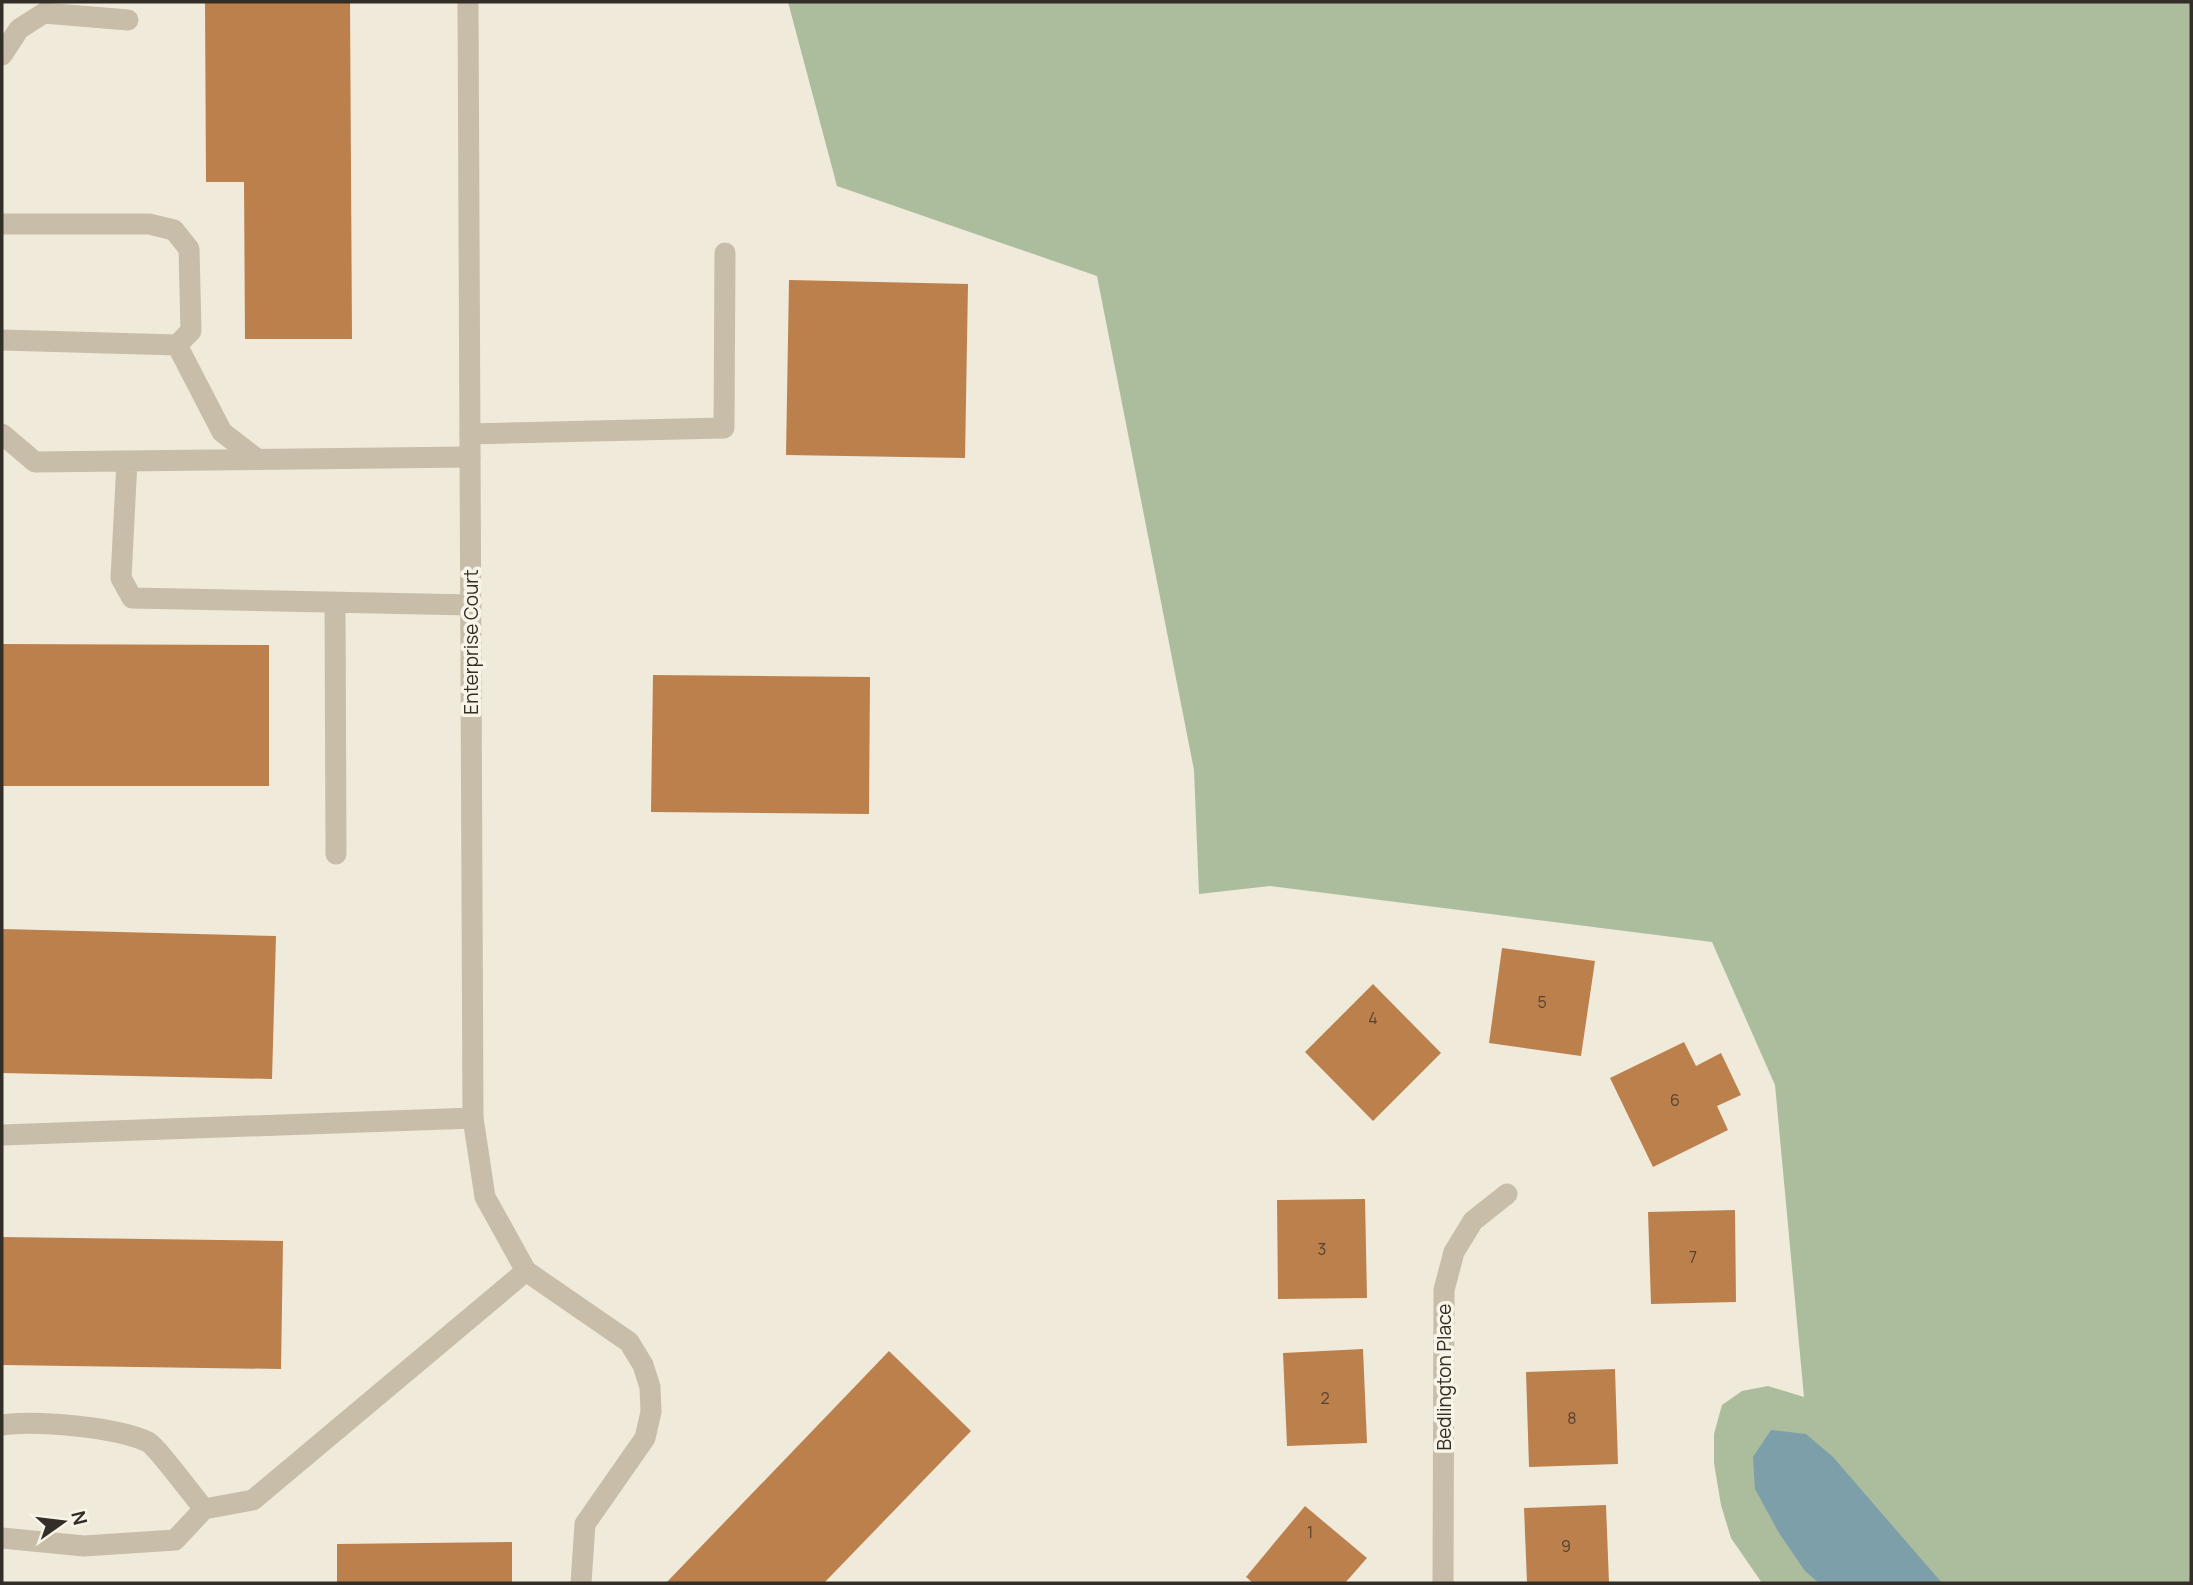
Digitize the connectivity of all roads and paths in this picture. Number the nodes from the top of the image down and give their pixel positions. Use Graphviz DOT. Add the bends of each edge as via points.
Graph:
graph roads {
  1 [pos="468,2"];
  2 [pos="128,20"];
  3 [pos="2,55"];
  4 [pos="2,224"];
  5 [pos="725,253"];
  6 [pos="2,340"];
  7 [pos="177,345"];
  8 [pos="2,434"];
  9 [pos="470,434"];
  10 [pos="470,457"];
  11 [pos="257,459"];
  12 [pos="127,461"];
  13 [pos="335,602"];
  14 [pos="471,605"];
  15 [pos="336,854"];
  16 [pos="473,1118"];
  17 [pos="2,1135"];
  18 [pos="1507,1194"];
  19 [pos="526,1271"];
  20 [pos="2,1425"];
  21 [pos="204,1509"];
  22 [pos="2,1538"];
  23 [pos="582,1583"];
  24 [pos="1443,1583"];
  1 -- 9 [label="street, Enterprise Court"];
  2 -- 3 [label="street" via="44,13 19,29"];
  4 -- 7 [label="street" via="149,224 174,230 189,249 191,318 191,331"];
  5 -- 9 [label="street" via="724,428"];
  6 -- 7 [label="street"];
  7 -- 11 [label="street" via="222,432"];
  8 -- 12 [label="street" via="35,462"];
  9 -- 10 [label="street, Enterprise Court"];
  10 -- 11 [label="street"];
  10 -- 14 [label="street, Enterprise Court"];
  11 -- 12 [label="street"];
  12 -- 13 [label="street" via="121,578 132,598"];
  13 -- 14 [label="street"];
  13 -- 15 [label="street"];
  14 -- 16 [label="street, Enterprise Court"];
  16 -- 17 [label="street"];
  16 -- 19 [label="street, Enterprise Court" via="485,1197"];
  18 -- 24 [label="street, Bedlington Place" via="1473,1221 1454,1252 1444,1290"];
  19 -- 21 [label="street" via="253,1500"];
  19 -- 23 [label="street" via="629,1342 650,1387 645,1437 585,1524"];
  20 -- 21 [label="street" via="20,1422 106,1430 150,1443"];
  21 -- 22 [label="street" via="175,1540 84,1546"];
}
